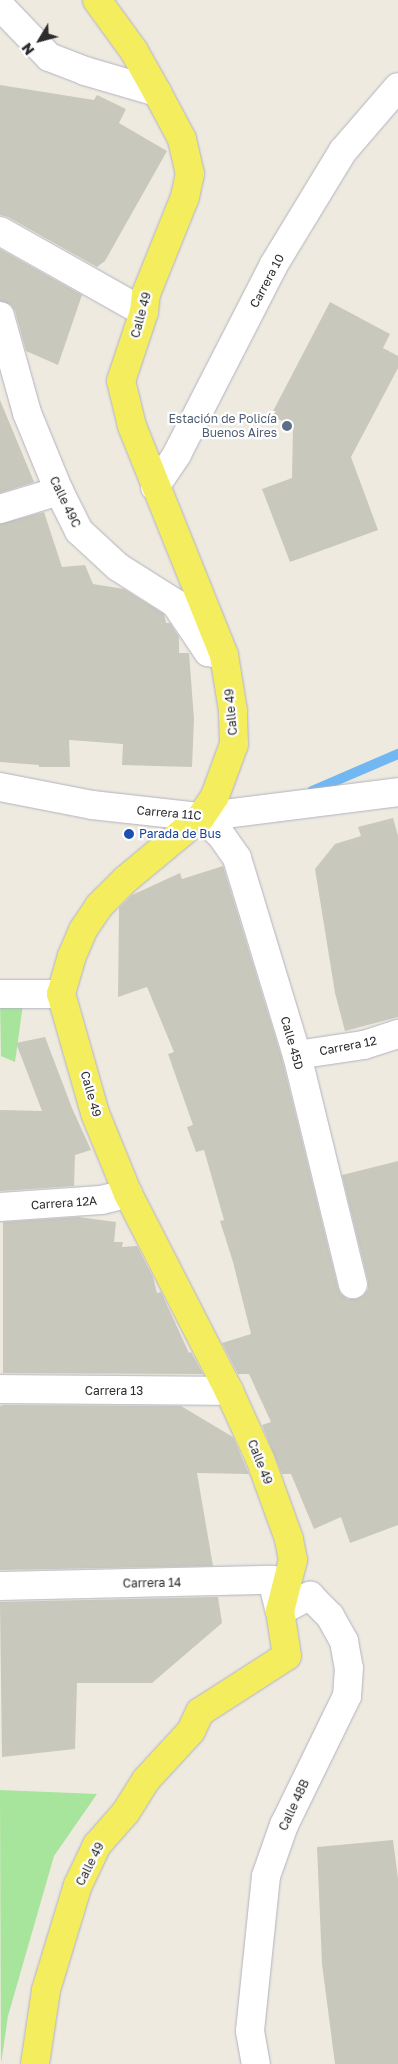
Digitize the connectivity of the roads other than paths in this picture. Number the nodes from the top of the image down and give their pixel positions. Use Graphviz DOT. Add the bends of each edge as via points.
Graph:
graph roads {
  1 [pos="97,0"];
  2 [pos="0,6"];
  3 [pos="398,87"];
  4 [pos="158,92"];
  5 [pos="0,231"];
  6 [pos="144,312"];
  7 [pos="0,316"];
  8 [pos="155,488"];
  9 [pos="58,491"];
  10 [pos="0,509"];
  11 [pos="224,655"];
  12 [pos="0,787"];
  13 [pos="398,792"];
  14 [pos="201,817"];
  15 [pos="0,994"];
  16 [pos="61,994"];
  17 [pos="398,1034"];
  18 [pos="297,1055"];
  19 [pos="128,1194"];
  20 [pos="0,1207"];
  21 [pos="353,1284"];
  22 [pos="0,1389"];
  23 [pos="229,1391"];
  24 [pos="0,1586"];
  25 [pos="280,1610"];
  26 [pos="35,2064"];
  27 [pos="256,2064"];
  1 -- 4 [label="main road, Calle 49" via="134,51"];
  2 -- 4 [label="street" via="49,57"];
  3 -- 8 [label="street, Carrera 10" via="343,151 273,266 177,454"];
  4 -- 6 [label="main road, Calle 49" via="182,139 190,174 185,197 146,294"];
  5 -- 6 [label="street"];
  6 -- 8 [label="main road, Calle 49" via="121,381 132,426"];
  7 -- 9 [label="street, Calle 49C" via="27,413"];
  8 -- 11 [label="main road, Calle 49"];
  9 -- 10 [label="street"];
  9 -- 11 [label="street, Calle 49C" via="79,531 118,567 175,603 208,652"];
  11 -- 14 [label="main road, Calle 49" via="233,711 234,744 216,796"];
  12 -- 14 [label="street, Carrera 11C" via="92,805"];
  13 -- 14 [label="street, Carrera 11C"];
  14 -- 16 [label="main road, Calle 49" via="99,906 83,930"];
  14 -- 18 [label="street, Calle 45D" via="237,858"];
  15 -- 16 [label="street"];
  16 -- 19 [label="main road, Calle 49" via="95,1113"];
  17 -- 18 [label="street, Carrera 12" via="364,1045"];
  18 -- 21 [label="street, Calle 45D"];
  19 -- 20 [label="street, Carrera 12A" via="102,1200"];
  19 -- 23 [label="main road, Calle 49"];
  22 -- 23 [label="street, Carrera 13"];
  23 -- 25 [label="main road, Calle 49" via="260,1459 290,1546 293,1560"];
  24 -- 25 [label="street, Carrera 14" via="272,1580"];
  25 -- 26 [label="main road, Calle 49" via="287,1656 200,1712 191,1731 146,1780 126,1812 97,1845 78,1885 46,1990"];
  25 -- 27 [label="street, Calle 48B" via="310,1596 330,1616 344,1641 349,1668 347,1696 284,1825 266,1876 250,2032"];
}
